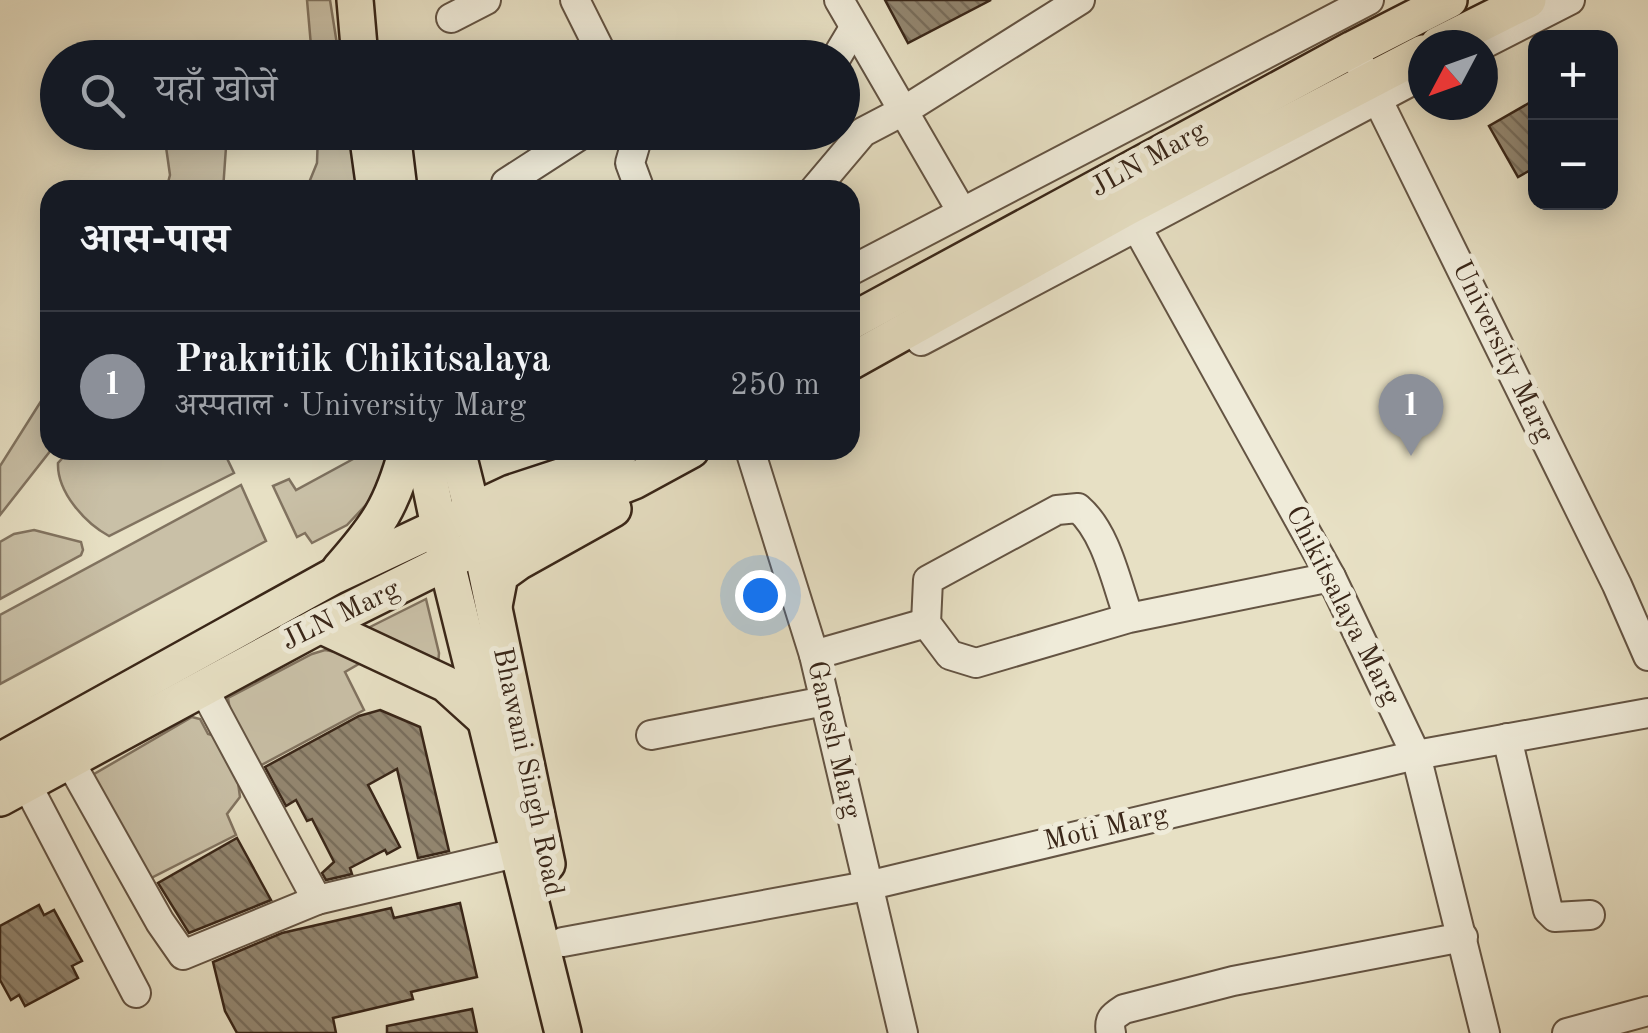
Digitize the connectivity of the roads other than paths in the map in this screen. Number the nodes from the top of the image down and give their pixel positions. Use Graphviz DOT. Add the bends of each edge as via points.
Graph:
graph roads {
  1 [pos="355,0"];
  2 [pos="380,0"];
  3 [pos="486,0"];
  4 [pos="575,0"];
  5 [pos="839,0"];
  6 [pos="1080,0"];
  7 [pos="1450,0"];
  8 [pos="1528,0"];
  9 [pos="1570,0"];
  10 [pos="1366,1"];
  11 [pos="451,18"];
  12 [pos="854,28"];
  13 [pos="1428,30"];
  14 [pos="1468,30"];
  15 [pos="1498,37"];
  16 [pos="358,40"];
  17 [pos="383,40"];
  18 [pos="595,40"];
  19 [pos="847,40"];
  20 [pos="1352,49"];
  21 [pos="1408,57"];
  22 [pos="1374,90"];
  23 [pos="905,110"];
  24 [pos="860,136"];
  25 [pos="369,150"];
  26 [pos="394,150"];
  27 [pos="558,150"];
  28 [pos="634,150"];
  29 [pos="848,150"];
  30 [pos="374,180"];
  31 [pos="398,180"];
  32 [pos="512,180"];
  33 [pos="636,180"];
  34 [pos="822,180"];
  35 [pos="962,212"];
  36 [pos="1131,219"];
  37 [pos="860,266"];
  38 [pos="860,317"];
  39 [pos="860,357"];
  40 [pos="860,373"];
  41 [pos="404,460"];
  42 [pos="426,460"];
  43 [pos="460,460"];
  44 [pos="600,460"];
  45 [pos="673,460"];
  46 [pos="700,460"];
  47 [pos="753,460"];
  48 [pos="472,510"];
  49 [pos="439,529"];
  50 [pos="481,546"];
  51 [pos="447,564"];
  52 [pos="333,577"];
  53 [pos="1331,577"];
  54 [pos="493,615"];
  55 [pos="1129,618"];
  56 [pos="926,622"];
  57 [pos="320,626"];
  58 [pos="814,656"];
  59 [pos="1648,656"];
  60 [pos="202,686"];
  61 [pos="826,701"];
  62 [pos="1648,713"];
  63 [pos="488,722"];
  64 [pos="651,735"];
  65 [pos="1507,738"];
  66 [pos="1416,754"];
  67 [pos="69,760"];
  68 [pos="9,781"];
  69 [pos="520,852"];
  70 [pos="867,886"];
  71 [pos="317,900"];
  72 [pos="1590,915"];
  73 [pos="1463,937"];
  74 [pos="563,942"];
  75 [pos="136,993"];
  76 [pos="1648,1011"];
  77 [pos="563,1033"];
  78 [pos="585,1033"];
  79 [pos="903,1033"];
  80 [pos="1111,1033"];
  81 [pos="1486,1033"];
  82 [pos="1567,1033"];
  1 -- 16 [label="main road"];
  2 -- 17 [label="main road"];
  3 -- 11 [label="street"];
  4 -- 18 [label="street"];
  5 -- 12 [label="street"];
  6 -- 23 [label="street"];
  7 -- 13 [label="main road, JLN Marg"];
  8 -- 14 [label="main road"];
  9 -- 15 [label="street"];
  10 -- 21 [label="street"];
  10 -- 35 [label="street"];
  12 -- 19 [label="street"];
  12 -- 23 [label="street"];
  20 -- 21 [label="main road, JLN Marg"];
  20 -- 22 [label="street, University Marg"];
  20 -- 38 [label="main road, JLN Marg"];
  21 -- 22 [label="main road, JLN Marg"];
  22 -- 36 [label="main road, JLN Marg"];
  22 -- 59 [label="street, University Marg"];
  23 -- 24 [label="street"];
  23 -- 35 [label="street"];
  25 -- 30 [label="main road"];
  26 -- 31 [label="main road"];
  27 -- 32 [label="street"];
  28 -- 33 [label="street"];
  29 -- 34 [label="street"];
  35 -- 37 [label="street"];
  36 -- 39 [label="main road, JLN Marg"];
  36 -- 40 [label="street"];
  36 -- 53 [label="street, Chikitsalaya Marg"];
  41 -- 52 [label="main road" via="378,526"];
  42 -- 49 [label="main road, Bhawani Singh Road"];
  43 -- 48 [label="main road, Bhawani Singh Road"];
  44 -- 48 [label="main road, JLN Marg"];
  45 -- 50 [label="main road, JLN Marg"];
  46 -- 54 [label="main road" via="500,575"];
  47 -- 58 [label="street, Ganesh Marg"];
  48 -- 49 [label="main road, JLN Marg"];
  48 -- 50 [label="main road, Bhawani Singh Road"];
  49 -- 51 [label="main road, Bhawani Singh Road"];
  49 -- 52 [label="main road, JLN Marg"];
  50 -- 51 [label="main road, JLN Marg"];
  50 -- 54 [label="main road, Bhawani Singh Road"];
  51 -- 57 [label="main road, JLN Marg"];
  51 -- 63 [label="main road, Bhawani Singh Road"];
  52 -- 68 [label="main road, JLN Marg"];
  53 -- 55 [label="street"];
  53 -- 66 [label="street, Chikitsalaya Marg"];
  54 -- 74 [label="main road, Bhawani Singh Road"];
  55 -- 56 [label="street" via="976,664 950,655"];
  55 -- 56 [label="street" via="1101,540 1078,508 1057,510 928,580"];
  56 -- 58 [label="street"];
  57 -- 60 [label="main road, JLN Marg"];
  57 -- 63 [label="main road" via="446,684"];
  58 -- 61 [label="street, Ganesh Marg"];
  60 -- 67 [label="main road, JLN Marg"];
  60 -- 71 [label="street"];
  61 -- 64 [label="street"];
  61 -- 70 [label="street, Ganesh Marg"];
  62 -- 65 [label="street, Moti Marg"];
  63 -- 69 [label="main road, Bhawani Singh Road"];
  65 -- 66 [label="street, Moti Marg"];
  65 -- 72 [label="street" via="1548,910 1555,917"];
  66 -- 70 [label="street, Moti Marg"];
  66 -- 73 [label="street, Chikitsalaya Marg"];
  67 -- 68 [label="main road, JLN Marg"];
  67 -- 71 [label="street" via="183,955"];
  68 -- 75 [label="street"];
  69 -- 71 [label="street"];
  69 -- 77 [label="main road, Bhawani Singh Road"];
  70 -- 74 [label="street, Moti Marg"];
  70 -- 79 [label="street, Ganesh Marg"];
  73 -- 80 [label="street" via="1124,1008 1112,1016"];
  73 -- 81 [label="street, Chikitsalaya Marg"];
  74 -- 78 [label="main road, Bhawani Singh Road"];
  76 -- 82 [label="street"];
}
